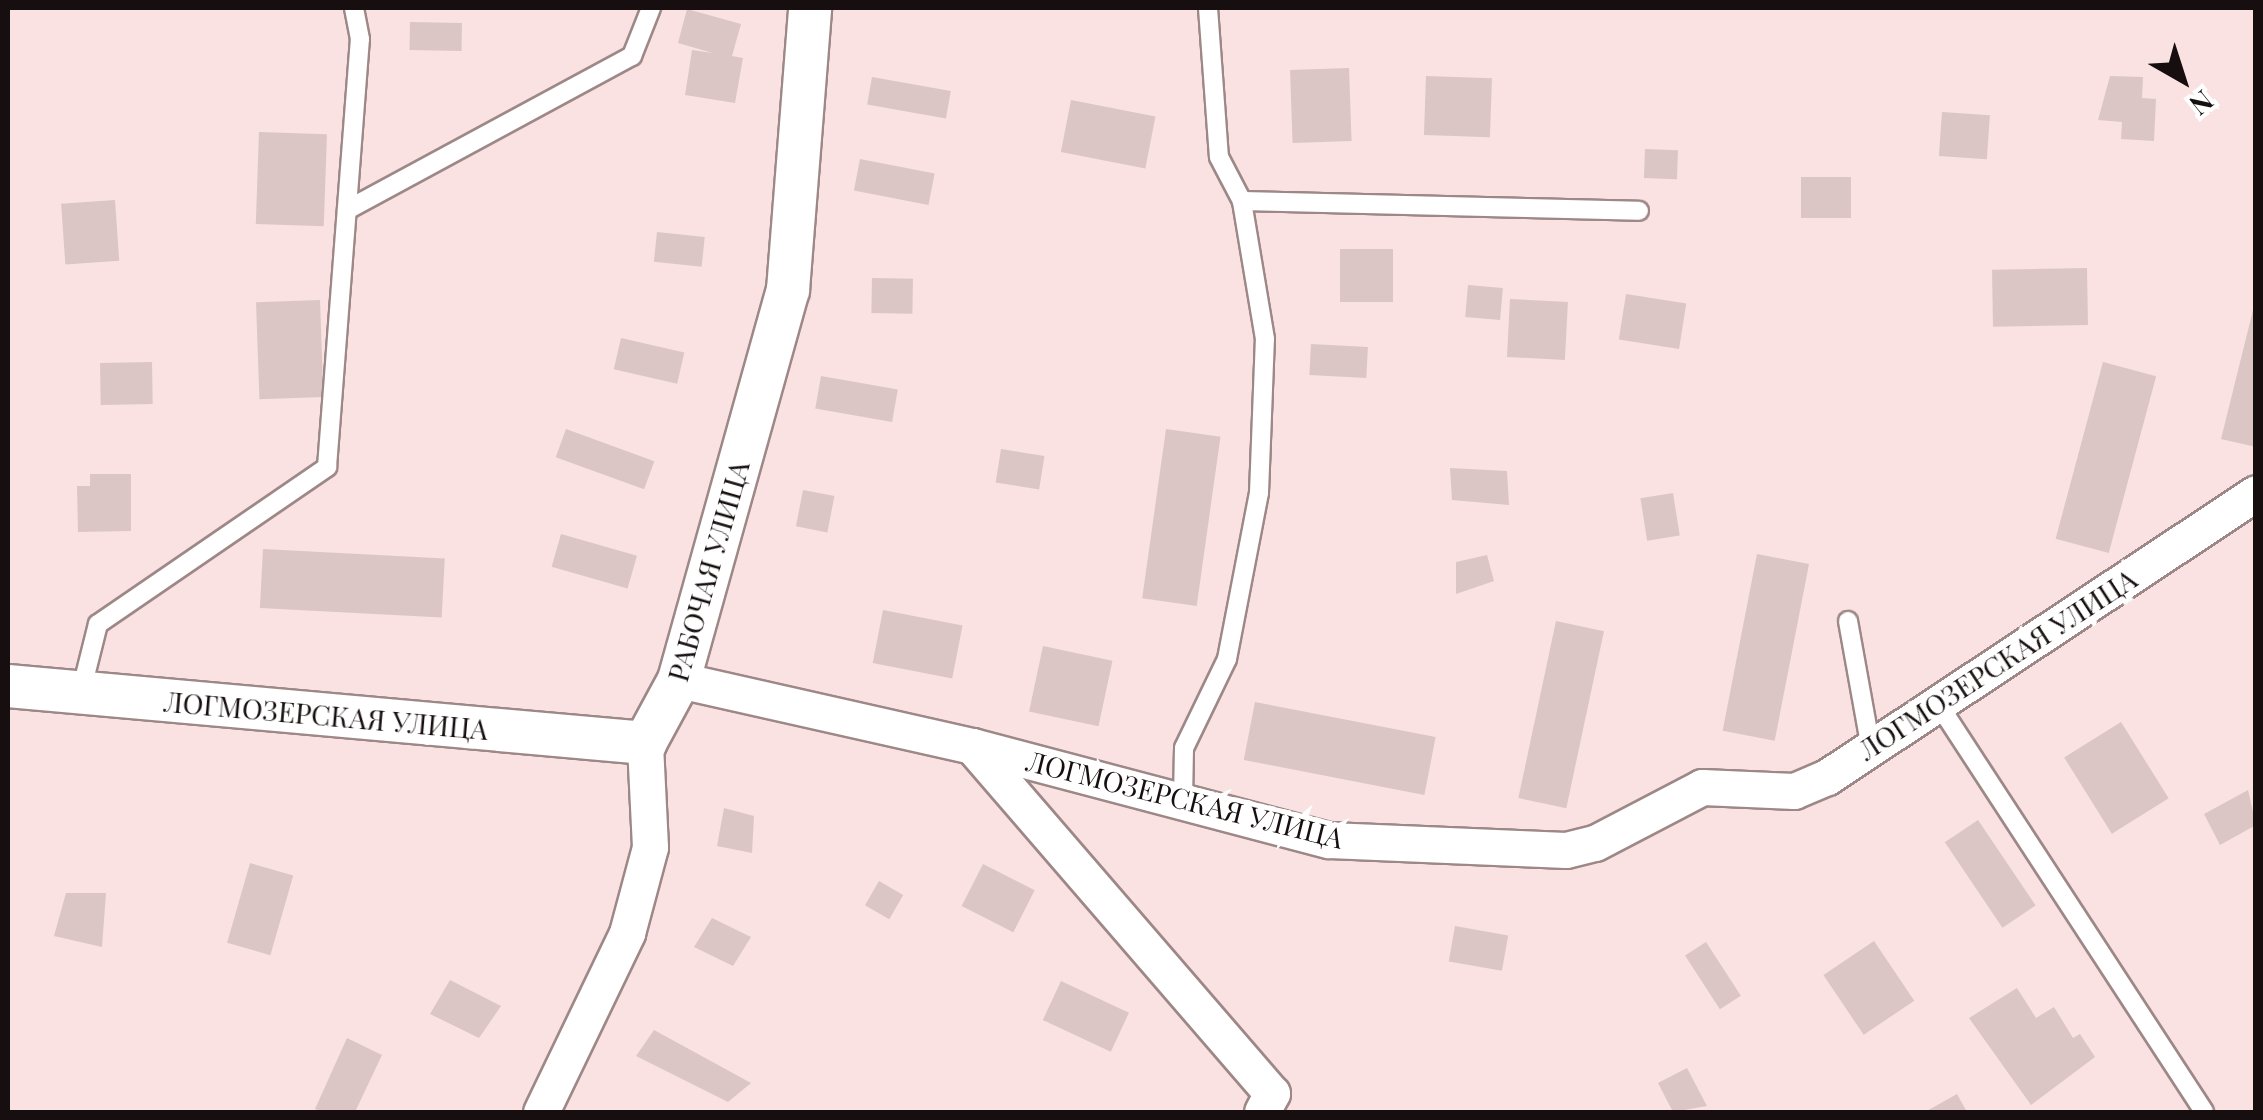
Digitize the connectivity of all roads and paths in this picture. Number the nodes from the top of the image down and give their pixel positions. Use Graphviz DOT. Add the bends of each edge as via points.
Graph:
graph roads {
  1 [pos="354,8"];
  2 [pos="651,8"];
  3 [pos="810,8"];
  4 [pos="1208,8"];
  5 [pos="1242,201"];
  6 [pos="346,210"];
  7 [pos="1638,211"];
  8 [pos="2256,494"];
  9 [pos="1848,622"];
  10 [pos="679,680"];
  11 [pos="8,686"];
  12 [pos="81,693"];
  13 [pos="1936,702"];
  14 [pos="644,743"];
  15 [pos="1870,743"];
  16 [pos="972,746"];
  17 [pos="1183,800"];
  18 [pos="541,1112"];
  19 [pos="1262,1112"];
  20 [pos="2204,1112"];
  1 -- 6 [label="lane" via="360,38"];
  2 -- 6 [label="lane" via="632,56"];
  3 -- 10 [label="street, РАБОЧАЯ УЛИЦА" via="788,290"];
  4 -- 5 [label="lane" via="1220,158"];
  5 -- 7 [label="lane"];
  5 -- 17 [label="lane" via="1265,340 1259,493 1227,659 1184,748"];
  6 -- 12 [label="lane" via="327,467 98,624"];
  8 -- 13 [label="street, ЛОГМОЗЕРСКАЯ УЛИЦА"];
  9 -- 15 [label="lane"];
  10 -- 14 [label="street, РАБОЧАЯ УЛИЦА"];
  10 -- 16 [label="street, ЛОГМОЗЕРСКАЯ УЛИЦА"];
  11 -- 12 [label="street, ЛОГМОЗЕРСКАЯ УЛИЦА"];
  12 -- 14 [label="street, ЛОГМОЗЕРСКАЯ УЛИЦА"];
  13 -- 15 [label="street, ЛОГМОЗЕРСКАЯ УЛИЦА"];
  13 -- 20 [label="lane"];
  14 -- 18 [label="street" via="650,847 627,933"];
  15 -- 17 [label="street, ЛОГМОЗЕРСКАЯ УЛИЦА" via="1827,777 1794,791 1702,787 1595,844 1566,850 1329,840"];
  16 -- 17 [label="street, ЛОГМОЗЕРСКАЯ УЛИЦА"];
  16 -- 19 [label="street" via="1272,1093"];
}
